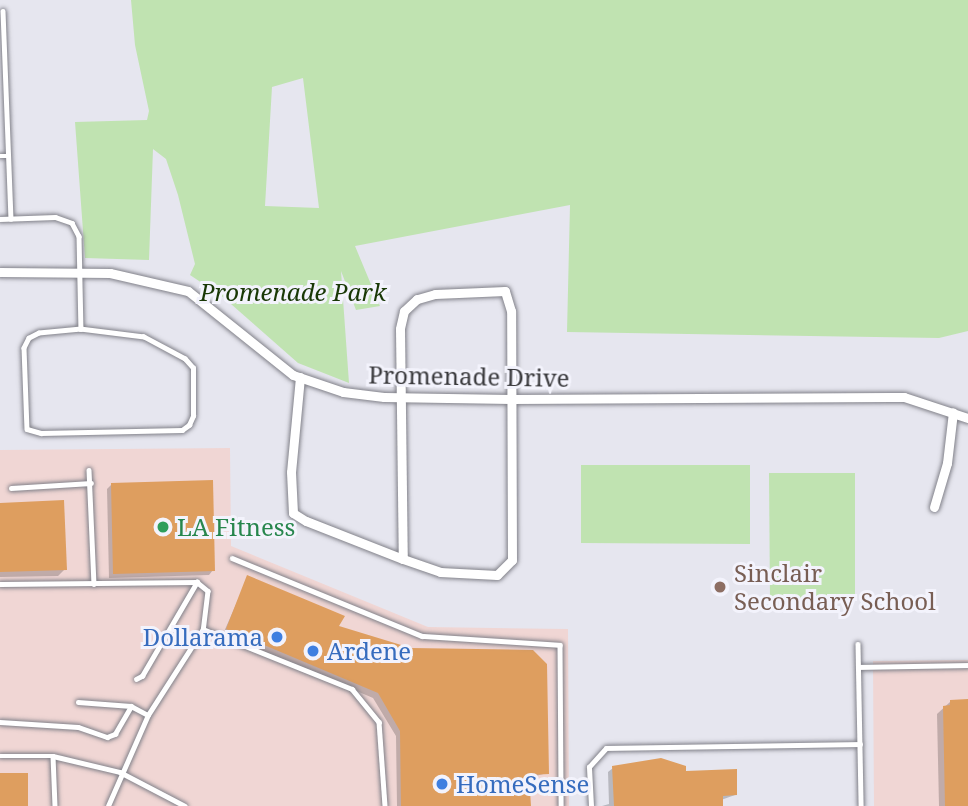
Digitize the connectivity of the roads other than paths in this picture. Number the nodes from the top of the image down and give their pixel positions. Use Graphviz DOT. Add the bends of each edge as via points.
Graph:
graph roads {
  1 [pos="3,10"];
  2 [pos="3,90"];
  3 [pos="0,156"];
  4 [pos="8,156"];
  5 [pos="0,219"];
  6 [pos="11,219"];
  7 [pos="0,272"];
  8 [pos="78,272"];
  9 [pos="81,330"];
  10 [pos="300,377"];
  11 [pos="403,398"];
  12 [pos="511,399"];
  13 [pos="953,412"];
  14 [pos="968,418"];
  15 [pos="89,470"];
  16 [pos="91,483"];
  17 [pos="11,488"];
  18 [pos="934,507"];
  19 [pos="232,558"];
  20 [pos="403,559"];
  21 [pos="197,582"];
  22 [pos="0,584"];
  23 [pos="94,584"];
  24 [pos="203,629"];
  25 [pos="858,644"];
  26 [pos="968,665"];
  27 [pos="858,667"];
  28 [pos="136,679"];
  29 [pos="78,702"];
  30 [pos="131,706"];
  31 [pos="148,715"];
  32 [pos="0,722"];
  33 [pos="860,744"];
  34 [pos="0,756"];
  35 [pos="53,756"];
  36 [pos="120,772"];
  37 [pos="55,806"];
  38 [pos="108,806"];
  39 [pos="185,806"];
  40 [pos="385,806"];
  41 [pos="561,806"];
  42 [pos="591,806"];
  43 [pos="861,806"];
  1 -- 2 [label="lane"];
  2 -- 4 [label="lane"];
  3 -- 4 [label="lane"];
  4 -- 6 [label="lane"];
  5 -- 6 [label="lane"];
  6 -- 8 [label="lane" via="55,217 72,223 79,236"];
  7 -- 8 [label="street, Promenade Drive"];
  8 -- 9 [label="lane"];
  8 -- 10 [label="street, Promenade Drive" via="144,278 187,291"];
  9 -- 9 [label="lane" via="29,338 24,348 27,429 41,433 182,430 189,425 193,368 185,359 144,337"];
  10 -- 11 [label="street, Promenade Drive" via="343,391"];
  10 -- 20 [label="street" via="290,472 293,513"];
  11 -- 12 [label="street, Promenade Drive"];
  11 -- 12 [label="street" via="400,329 404,311 417,299 480,289 505,291 511,311"];
  11 -- 20 [label="street"];
  12 -- 13 [label="street, Promenade Drive" via="904,397"];
  12 -- 20 [label="street" via="510,566 479,578 440,572"];
  13 -- 14 [label="street, Promenade Drive"];
  13 -- 18 [label="street" via="947,463"];
  15 -- 16 [label="lane"];
  16 -- 17 [label="lane"];
  16 -- 23 [label="lane"];
  19 -- 41 [label="lane" via="422,636 561,645"];
  21 -- 23 [label="lane"];
  21 -- 24 [label="lane" via="208,591"];
  21 -- 28 [label="lane"];
  22 -- 23 [label="lane"];
  24 -- 31 [label="lane"];
  24 -- 40 [label="lane" via="352,690 379,722"];
  25 -- 27 [label="lane"];
  26 -- 27 [label="lane"];
  27 -- 33 [label="lane"];
  29 -- 30 [label="lane"];
  30 -- 31 [label="lane"];
  30 -- 32 [label="lane" via="115,734 107,737 78,727"];
  31 -- 36 [label="lane"];
  33 -- 42 [label="lane" via="606,748 589,767"];
  33 -- 43 [label="lane"];
  34 -- 35 [label="lane"];
  35 -- 36 [label="lane"];
  35 -- 37 [label="lane"];
  36 -- 38 [label="lane"];
  36 -- 39 [label="lane"];
}
